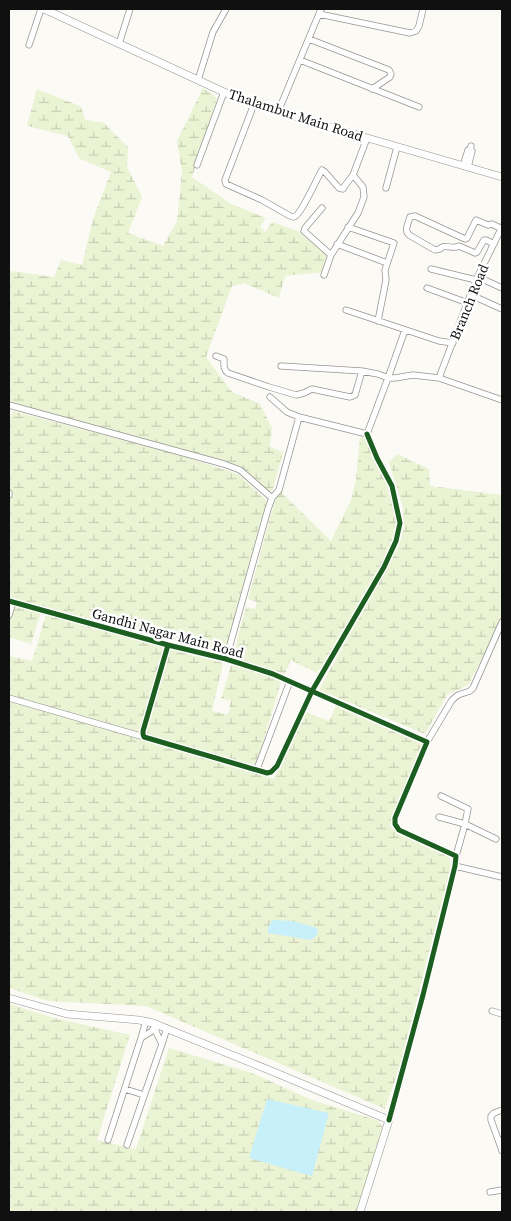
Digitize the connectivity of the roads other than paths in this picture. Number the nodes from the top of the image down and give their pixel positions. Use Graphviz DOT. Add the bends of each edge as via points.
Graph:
graph roads {
  1 [pos="42,9"];
  2 [pos="130,9"];
  3 [pos="226,9"];
  4 [pos="423,9"];
  5 [pos="318,12"];
  6 [pos="308,39"];
  7 [pos="119,44"];
  8 [pos="29,45"];
  9 [pos="300,60"];
  10 [pos="198,80"];
  11 [pos="372,88"];
  12 [pos="224,92"];
  13 [pos="254,104"];
  14 [pos="419,108"];
  15 [pos="278,112"];
  16 [pos="367,138"];
  17 [pos="397,147"];
  18 [pos="471,148"];
  19 [pos="197,165"];
  20 [pos="465,166"];
  21 [pos="353,175"];
  22 [pos="502,177"];
  23 [pos="386,188"];
  24 [pos="322,208"];
  25 [pos="348,227"];
  26 [pos="502,228"];
  27 [pos="462,239"];
  28 [pos="337,244"];
  29 [pos="494,244"];
  30 [pos="459,246"];
  31 [pos="330,255"];
  32 [pos="387,263"];
  33 [pos="431,269"];
  34 [pos="324,275"];
  35 [pos="477,279"];
  36 [pos="427,288"];
  37 [pos="502,288"];
  38 [pos="471,295"];
  39 [pos="468,303"];
  40 [pos="346,310"];
  41 [pos="502,310"];
  42 [pos="378,321"];
  43 [pos="405,330"];
  44 [pos="453,343"];
  45 [pos="216,356"];
  46 [pos="281,366"];
  47 [pos="362,371"];
  48 [pos="388,378"];
  49 [pos="439,378"];
  50 [pos="270,397"];
  51 [pos="502,400"];
  52 [pos="9,406"];
  53 [pos="299,418"];
  54 [pos="367,434"];
  55 [pos="272,498"];
  56 [pos="11,601"];
  57 [pos="9,615"];
  58 [pos="502,622"];
  59 [pos="168,645"];
  60 [pos="226,659"];
  61 [pos="290,681"];
  62 [pos="312,691"];
  63 [pos="9,698"];
  64 [pos="144,737"];
  65 [pos="427,742"];
  66 [pos="257,769"];
  67 [pos="441,796"];
  68 [pos="439,817"];
  69 [pos="466,824"];
  70 [pos="496,839"];
  71 [pos="456,856"];
  72 [pos="455,866"];
  73 [pos="502,877"];
  74 [pos="9,998"];
  75 [pos="492,1011"];
  76 [pos="502,1014"];
  77 [pos="146,1021"];
  78 [pos="156,1024"];
  79 [pos="167,1028"];
  80 [pos="141,1038"];
  81 [pos="162,1044"];
  82 [pos="125,1089"];
  83 [pos="144,1095"];
  84 [pos="502,1110"];
  85 [pos="388,1120"];
  86 [pos="108,1140"];
  87 [pos="501,1141"];
  88 [pos="127,1145"];
  89 [pos="502,1151"];
  90 [pos="502,1190"];
  91 [pos="490,1192"];
  92 [pos="360,1212"];
  1 -- 7 [label="street, Thalambur Main Road"];
  1 -- 8 [label="street"];
  2 -- 7 [label="street"];
  3 -- 10 [label="street" via="213,32"];
  4 -- 5 [label="street" via="419,26 410,33"];
  5 -- 6 [label="street"];
  6 -- 9 [label="street"];
  6 -- 11 [label="street" via="389,70 390,77"];
  7 -- 10 [label="street, Thalambur Main Road"];
  9 -- 11 [label="street"];
  9 -- 15 [label="street"];
  10 -- 12 [label="street, Thalambur Main Road"];
  11 -- 14 [label="street"];
  12 -- 13 [label="street, Thalambur Main Road"];
  12 -- 19 [label="street"];
  13 -- 15 [label="street, Thalambur Main Road"];
  13 -- 21 [label="street" via="226,184 294,217 322,170 341,189"];
  15 -- 16 [label="street, Thalambur Main Road"];
  16 -- 17 [label="street, Thalambur Main Road"];
  16 -- 21 [label="street"];
  17 -- 20 [label="street, Thalambur Main Road"];
  17 -- 23 [label="street"];
  18 -- 20 [label="street"];
  20 -- 22 [label="street, Thalambur Main Road"];
  21 -- 25 [label="street" via="363,187 364,197"];
  24 -- 31 [label="street" via="304,232"];
  25 -- 28 [label="street"];
  25 -- 32 [label="street" via="394,243"];
  26 -- 27 [label="street" via="476,220 467,238"];
  26 -- 29 [label="street, Branch Road"];
  27 -- 30 [label="street"];
  27 -- 30 [label="street" via="415,216 410,217 407,232 426,245 437,250 442,246 453,249"];
  28 -- 31 [label="street"];
  28 -- 32 [label="street"];
  29 -- 30 [label="street" via="484,240 475,253"];
  29 -- 35 [label="street, Branch Road"];
  31 -- 34 [label="street"];
  32 -- 42 [label="street"];
  33 -- 35 [label="street"];
  35 -- 37 [label="street"];
  35 -- 38 [label="street, Branch Road"];
  36 -- 39 [label="street"];
  38 -- 39 [label="street, Branch Road"];
  38 -- 41 [label="street"];
  39 -- 44 [label="street, Branch Road"];
  40 -- 42 [label="street"];
  42 -- 43 [label="street"];
  43 -- 44 [label="street"];
  43 -- 48 [label="street"];
  44 -- 49 [label="street, Branch Road"];
  45 -- 47 [label="street" via="224,360 223,366 228,373 296,395 312,389 353,397"];
  46 -- 47 [label="street"];
  47 -- 48 [label="street"];
  48 -- 49 [label="street" via="413,375"];
  48 -- 54 [label="street"];
  49 -- 51 [label="street"];
  50 -- 53 [label="street"];
  52 -- 55 [label="street" via="240,470"];
  53 -- 54 [label="street"];
  53 -- 55 [label="street" via="279,490"];
  54 -- 62 [label="street" via="392,486 400,523 384,567"];
  55 -- 60 [label="street"];
  56 -- 57 [label="street"];
  56 -- 59 [label="street, Gandhi Nagar Main Road"];
  58 -- 65 [label="street" via="473,688 452,700"];
  59 -- 60 [label="street, Gandhi Nagar Main Road"];
  59 -- 64 [label="street"];
  60 -- 61 [label="street, Gandhi Nagar Main Road"];
  61 -- 62 [label="street, Gandhi Nagar Main Road"];
  61 -- 66 [label="street"];
  62 -- 65 [label="street, Gandhi Nagar Main Road"];
  62 -- 66 [label="street" via="277,766 267,773"];
  63 -- 64 [label="street"];
  64 -- 66 [label="street"];
  65 -- 71 [label="street" via="395,824 400,830"];
  67 -- 69 [label="street" via="468,809"];
  68 -- 69 [label="street"];
  69 -- 70 [label="street"];
  69 -- 71 [label="street"];
  71 -- 72 [label="street"];
  72 -- 73 [label="street"];
  72 -- 85 [label="street"];
  74 -- 77 [label="street" via="67,1014"];
  75 -- 76 [label="street"];
  77 -- 78 [label="street"];
  77 -- 80 [label="street"];
  78 -- 79 [label="street"];
  78 -- 80 [label="street"];
  78 -- 81 [label="street"];
  79 -- 81 [label="street"];
  79 -- 85 [label="street"];
  80 -- 82 [label="street"];
  81 -- 83 [label="street"];
  82 -- 83 [label="street"];
  82 -- 86 [label="street"];
  83 -- 88 [label="street"];
  84 -- 87 [label="street" via="491,1116"];
  85 -- 92 [label="street"];
  87 -- 89 [label="street"];
  90 -- 91 [label="street"];
}
